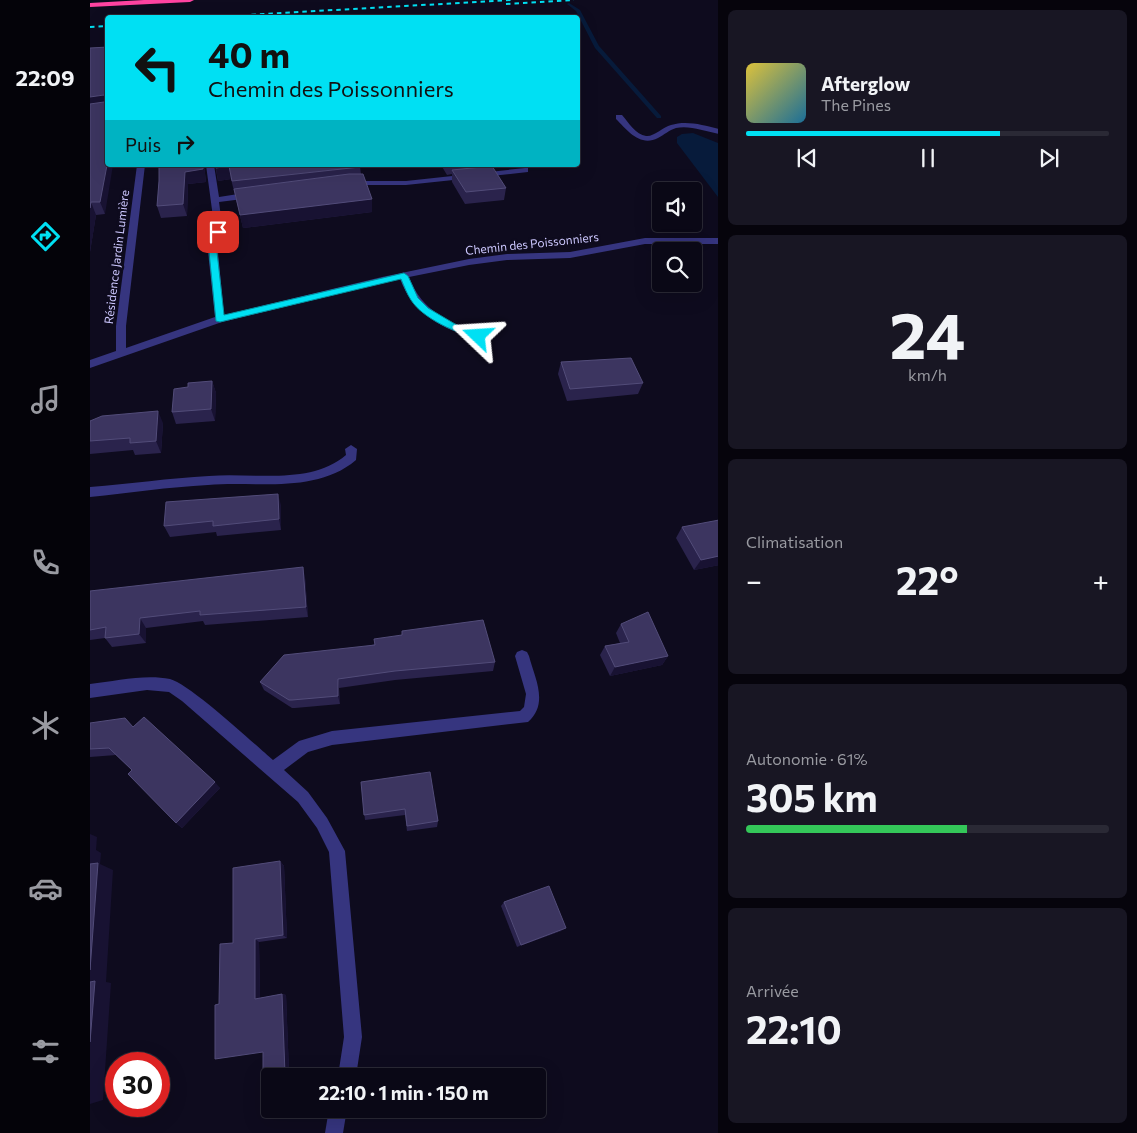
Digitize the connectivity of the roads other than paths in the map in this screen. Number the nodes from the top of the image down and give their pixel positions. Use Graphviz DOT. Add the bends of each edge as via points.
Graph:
graph roads {
  1 [pos="190,0"];
  2 [pos="90,5"];
  3 [pos="619,117"];
  4 [pos="718,132"];
  5 [pos="141,167"];
  6 [pos="210,167"];
  7 [pos="524,170"];
  8 [pos="341,184"];
  9 [pos="263,194"];
  10 [pos="214,200"];
  11 [pos="718,241"];
  12 [pos="404,276"];
  13 [pos="220,319"];
  14 [pos="478,336"];
  15 [pos="122,352"];
  16 [pos="90,364"];
  17 [pos="352,449"];
  18 [pos="90,492"];
  19 [pos="522,656"];
  20 [pos="90,691"];
  21 [pos="273,768"];
  22 [pos="348,1068"];
  23 [pos="336,1118"];
  24 [pos="334,1133"];
  1 -- 2 [label="highway"];
  3 -- 4 [label="street" via="638,137 651,138 675,126"];
  5 -- 15 [label="street, Résidence Jardin Lumière" via="121,326"];
  6 -- 10 [label="street"];
  7 -- 8 [label="street" via="406,183"];
  9 -- 10 [label="street"];
  10 -- 13 [label="street" via="218,232 213,252"];
  11 -- 12 [label="street, Chemin des Poissonniers" via="645,240 570,255 469,262"];
  12 -- 13 [label="street, Chemin des Poissonniers"];
  12 -- 14 [label="street" via="415,300 425,310"];
  13 -- 15 [label="street, Chemin des Poissonniers"];
  15 -- 16 [label="street, Chemin des Poissonniers"];
  17 -- 18 [label="street" via="352,457 346,464 328,472 294,479 229,479"];
  19 -- 21 [label="street" via="533,694 531,710 523,717 332,738 304,746"];
  20 -- 21 [label="street" via="147,684 170,686 187,696"];
  21 -- 22 [label="street" via="303,796 337,851 352,1037"];
  23 -- 24 [label="street"];
}
